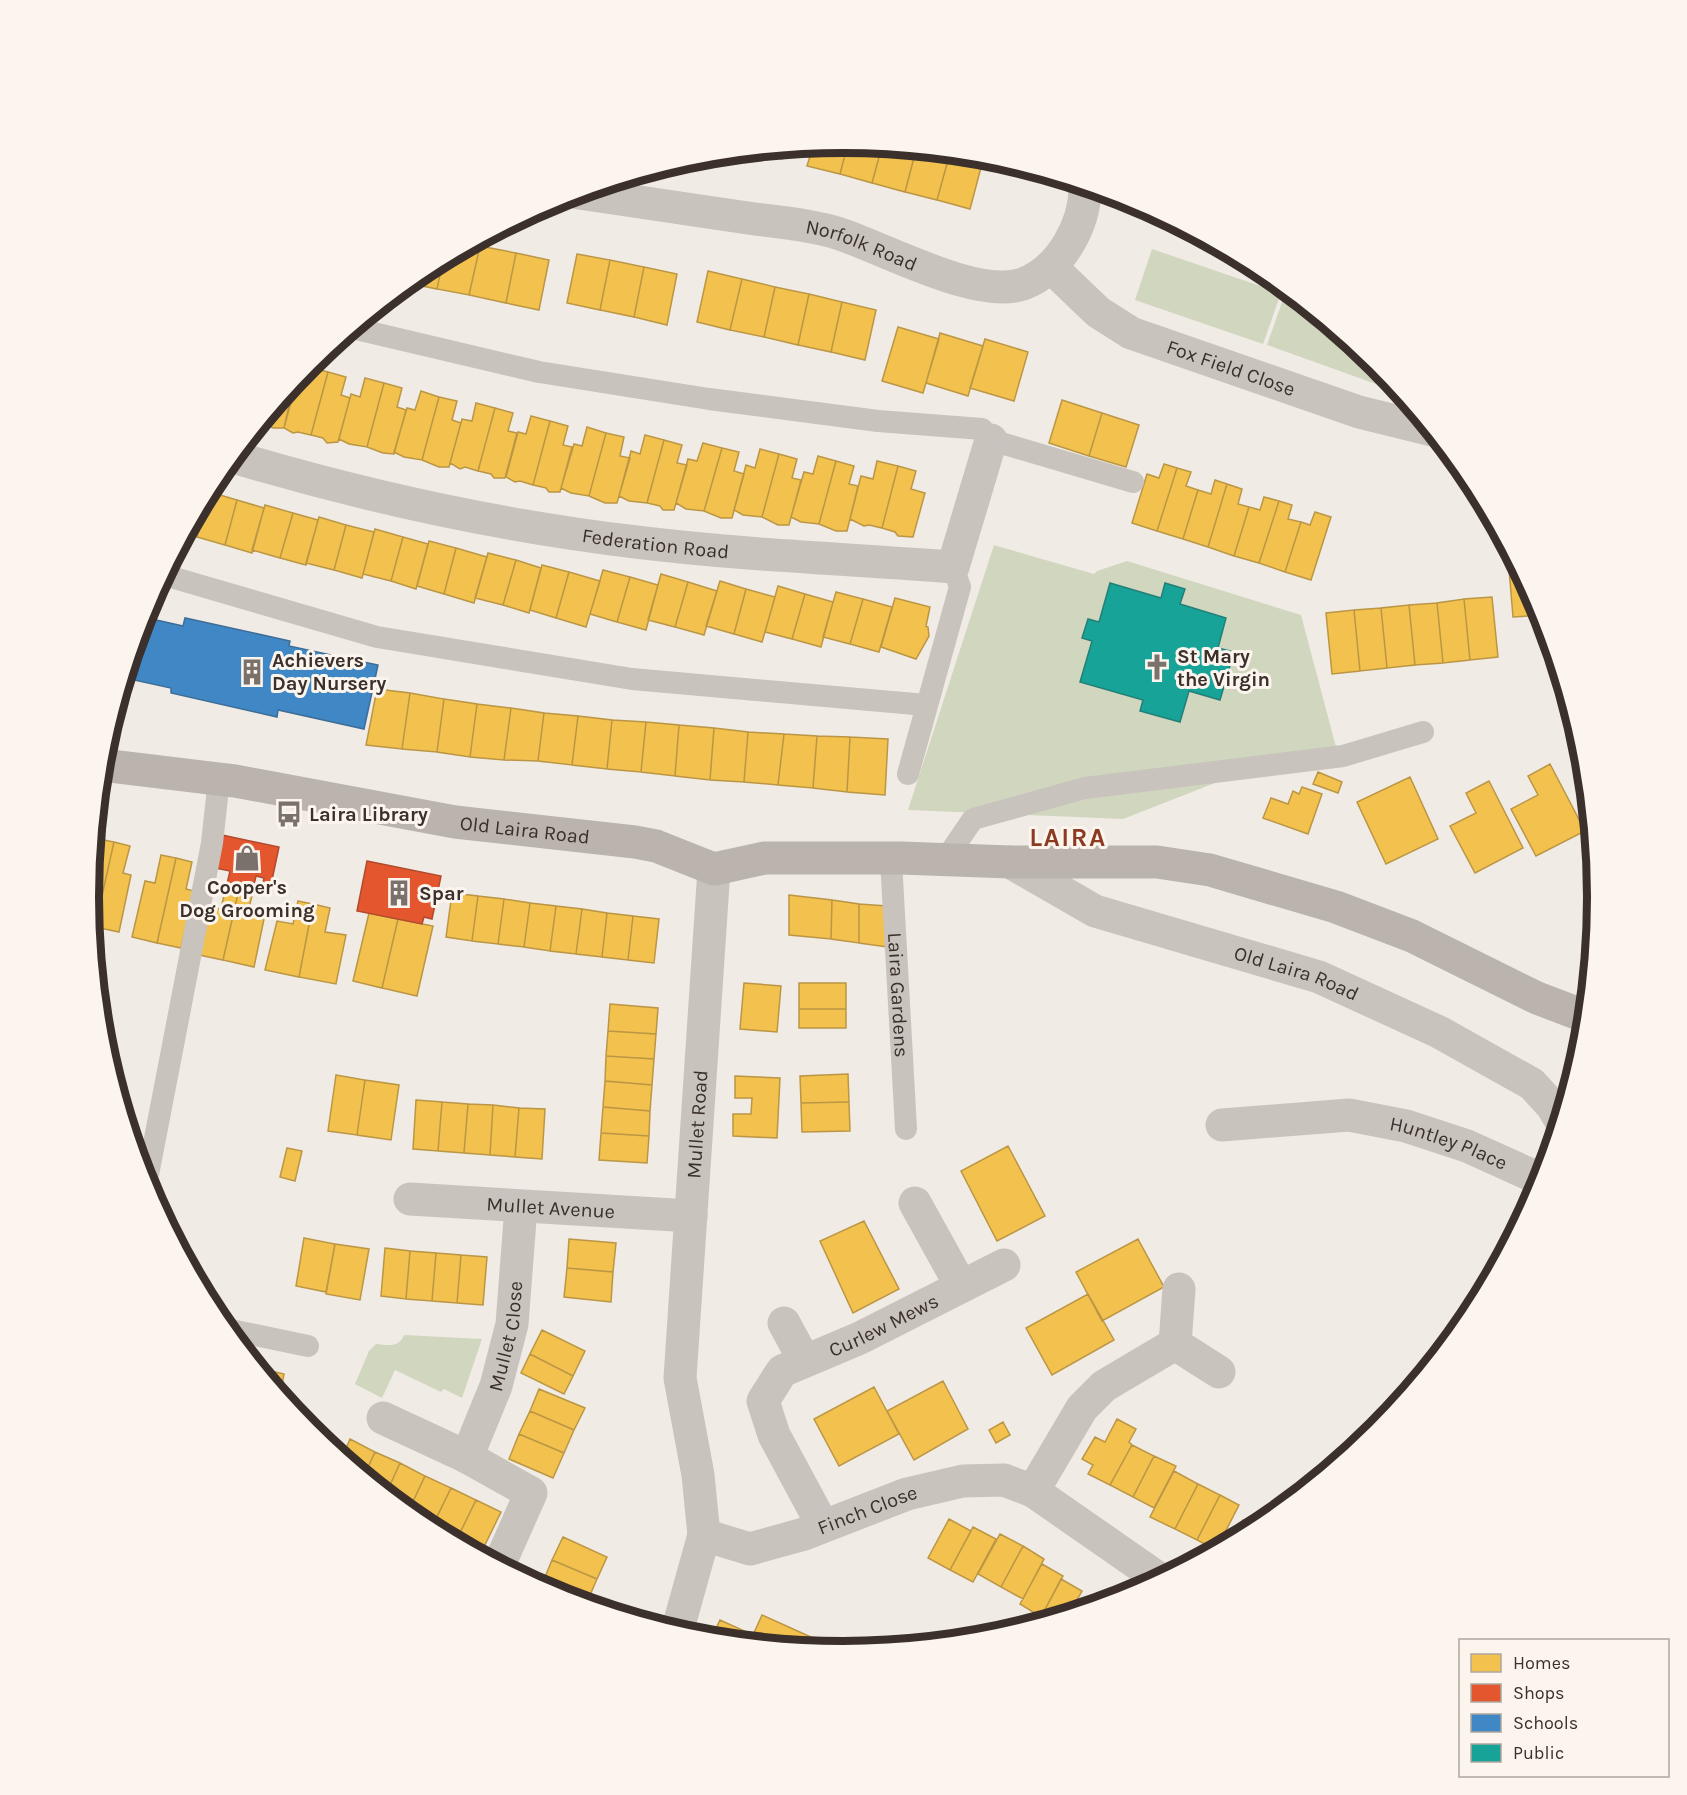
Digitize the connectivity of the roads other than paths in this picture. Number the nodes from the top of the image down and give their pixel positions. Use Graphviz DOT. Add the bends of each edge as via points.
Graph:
graph roads {
  1 [pos="1088,195"];
  2 [pos="597,196"];
  3 [pos="1052,267"];
  4 [pos="362,330"];
  5 [pos="1420,427"];
  6 [pos="991,440"];
  7 [pos="242,460"];
  8 [pos="1133,482"];
  9 [pos="952,567"];
  10 [pos="172,577"];
  11 [pos="926,705"];
  12 [pos="1423,732"];
  13 [pos="111,766"];
  14 [pos="908,774"];
  15 [pos="219,779"];
  16 [pos="891,860"];
  17 [pos="945,860"];
  18 [pos="1010,862"];
  19 [pos="714,869"];
  20 [pos="1579,1014"];
  21 [pos="1556,1112"];
  22 [pos="1222,1125"];
  23 [pos="906,1129"];
  24 [pos="150,1165"];
  25 [pos="1534,1175"];
  26 [pos="410,1199"];
  27 [pos="915,1203"];
  28 [pos="521,1207"];
  29 [pos="691,1216"];
  30 [pos="1004,1265"];
  31 [pos="961,1286"];
  32 [pos="1179,1289"];
  33 [pos="784,1323"];
  34 [pos="239,1332"];
  35 [pos="1174,1344"];
  36 [pos="308,1346"];
  37 [pos="804,1360"];
  38 [pos="1219,1372"];
  39 [pos="383,1418"];
  40 [pos="467,1457"];
  41 [pos="1034,1491"];
  42 [pos="823,1526"];
  43 [pos="704,1535"];
  44 [pos="502,1559"];
  45 [pos="1153,1574"];
  46 [pos="679,1624"];
  1 -- 3 [label="street, Norfolk Road" via="1064,252"];
  2 -- 3 [label="street, Norfolk Road" via="839,234 954,278 990,287 1022,284"];
  3 -- 5 [label="street, Fox Field Close" via="1098,312 1131,333 1359,412"];
  4 -- 6 [label="lane" via="539,372 878,421 982,429"];
  6 -- 8 [label="lane"];
  6 -- 9 [label="street"];
  7 -- 9 [label="street, Federation Road" via="316,482 476,517 636,542"];
  9 -- 11 [label="lane" via="960,587"];
  10 -- 11 [label="lane" via="377,637 632,678"];
  11 -- 14 [label="lane"];
  12 -- 17 [label="lane" via="1343,756 1085,788 973,819"];
  13 -- 15 [label="main road, Old Laira Road"];
  15 -- 19 [label="main road, Old Laira Road" via="455,822 656,846"];
  15 -- 24 [label="lane" via="212,843"];
  16 -- 17 [label="main road, Old Laira Road"];
  16 -- 19 [label="main road, Old Laira Road" via="765,858"];
  16 -- 23 [label="lane, Laira Gardens"];
  17 -- 18 [label="main road, Old Laira Road"];
  18 -- 20 [label="main road, Old Laira Road" via="1157,862 1259,883 1412,936 1537,998"];
  18 -- 21 [label="street, Old Laira Road" via="1095,911 1319,977 1439,1032 1532,1084"];
  19 -- 29 [label="street, Mullet Road"];
  22 -- 25 [label="street, Huntley Place" via="1350,1115 1416,1129"];
  26 -- 28 [label="street, Mullet Avenue"];
  27 -- 31 [label="street, Curlew Mews"];
  28 -- 29 [label="street, Mullet Avenue"];
  28 -- 40 [label="street, Mullet Close" via="512,1324 496,1386"];
  29 -- 43 [label="street, Mullet Road" via="680,1378 698,1475"];
  30 -- 31 [label="street, Curlew Mews"];
  31 -- 37 [label="street, Curlew Mews" via="860,1338"];
  32 -- 35 [label="street"];
  33 -- 37 [label="street, Curlew Mews"];
  34 -- 36 [label="lane"];
  35 -- 38 [label="street"];
  35 -- 41 [label="street" via="1104,1386 1082,1408"];
  37 -- 42 [label="street, Curlew Mews" via="782,1371 764,1401 774,1435"];
  39 -- 40 [label="street"];
  40 -- 44 [label="street" via="531,1493"];
  41 -- 42 [label="street, Finch Close" via="1004,1480 963,1482 907,1494"];
  41 -- 45 [label="street, Finch Close"];
  42 -- 43 [label="street, Finch Close" via="750,1549"];
  43 -- 46 [label="street"];
}
